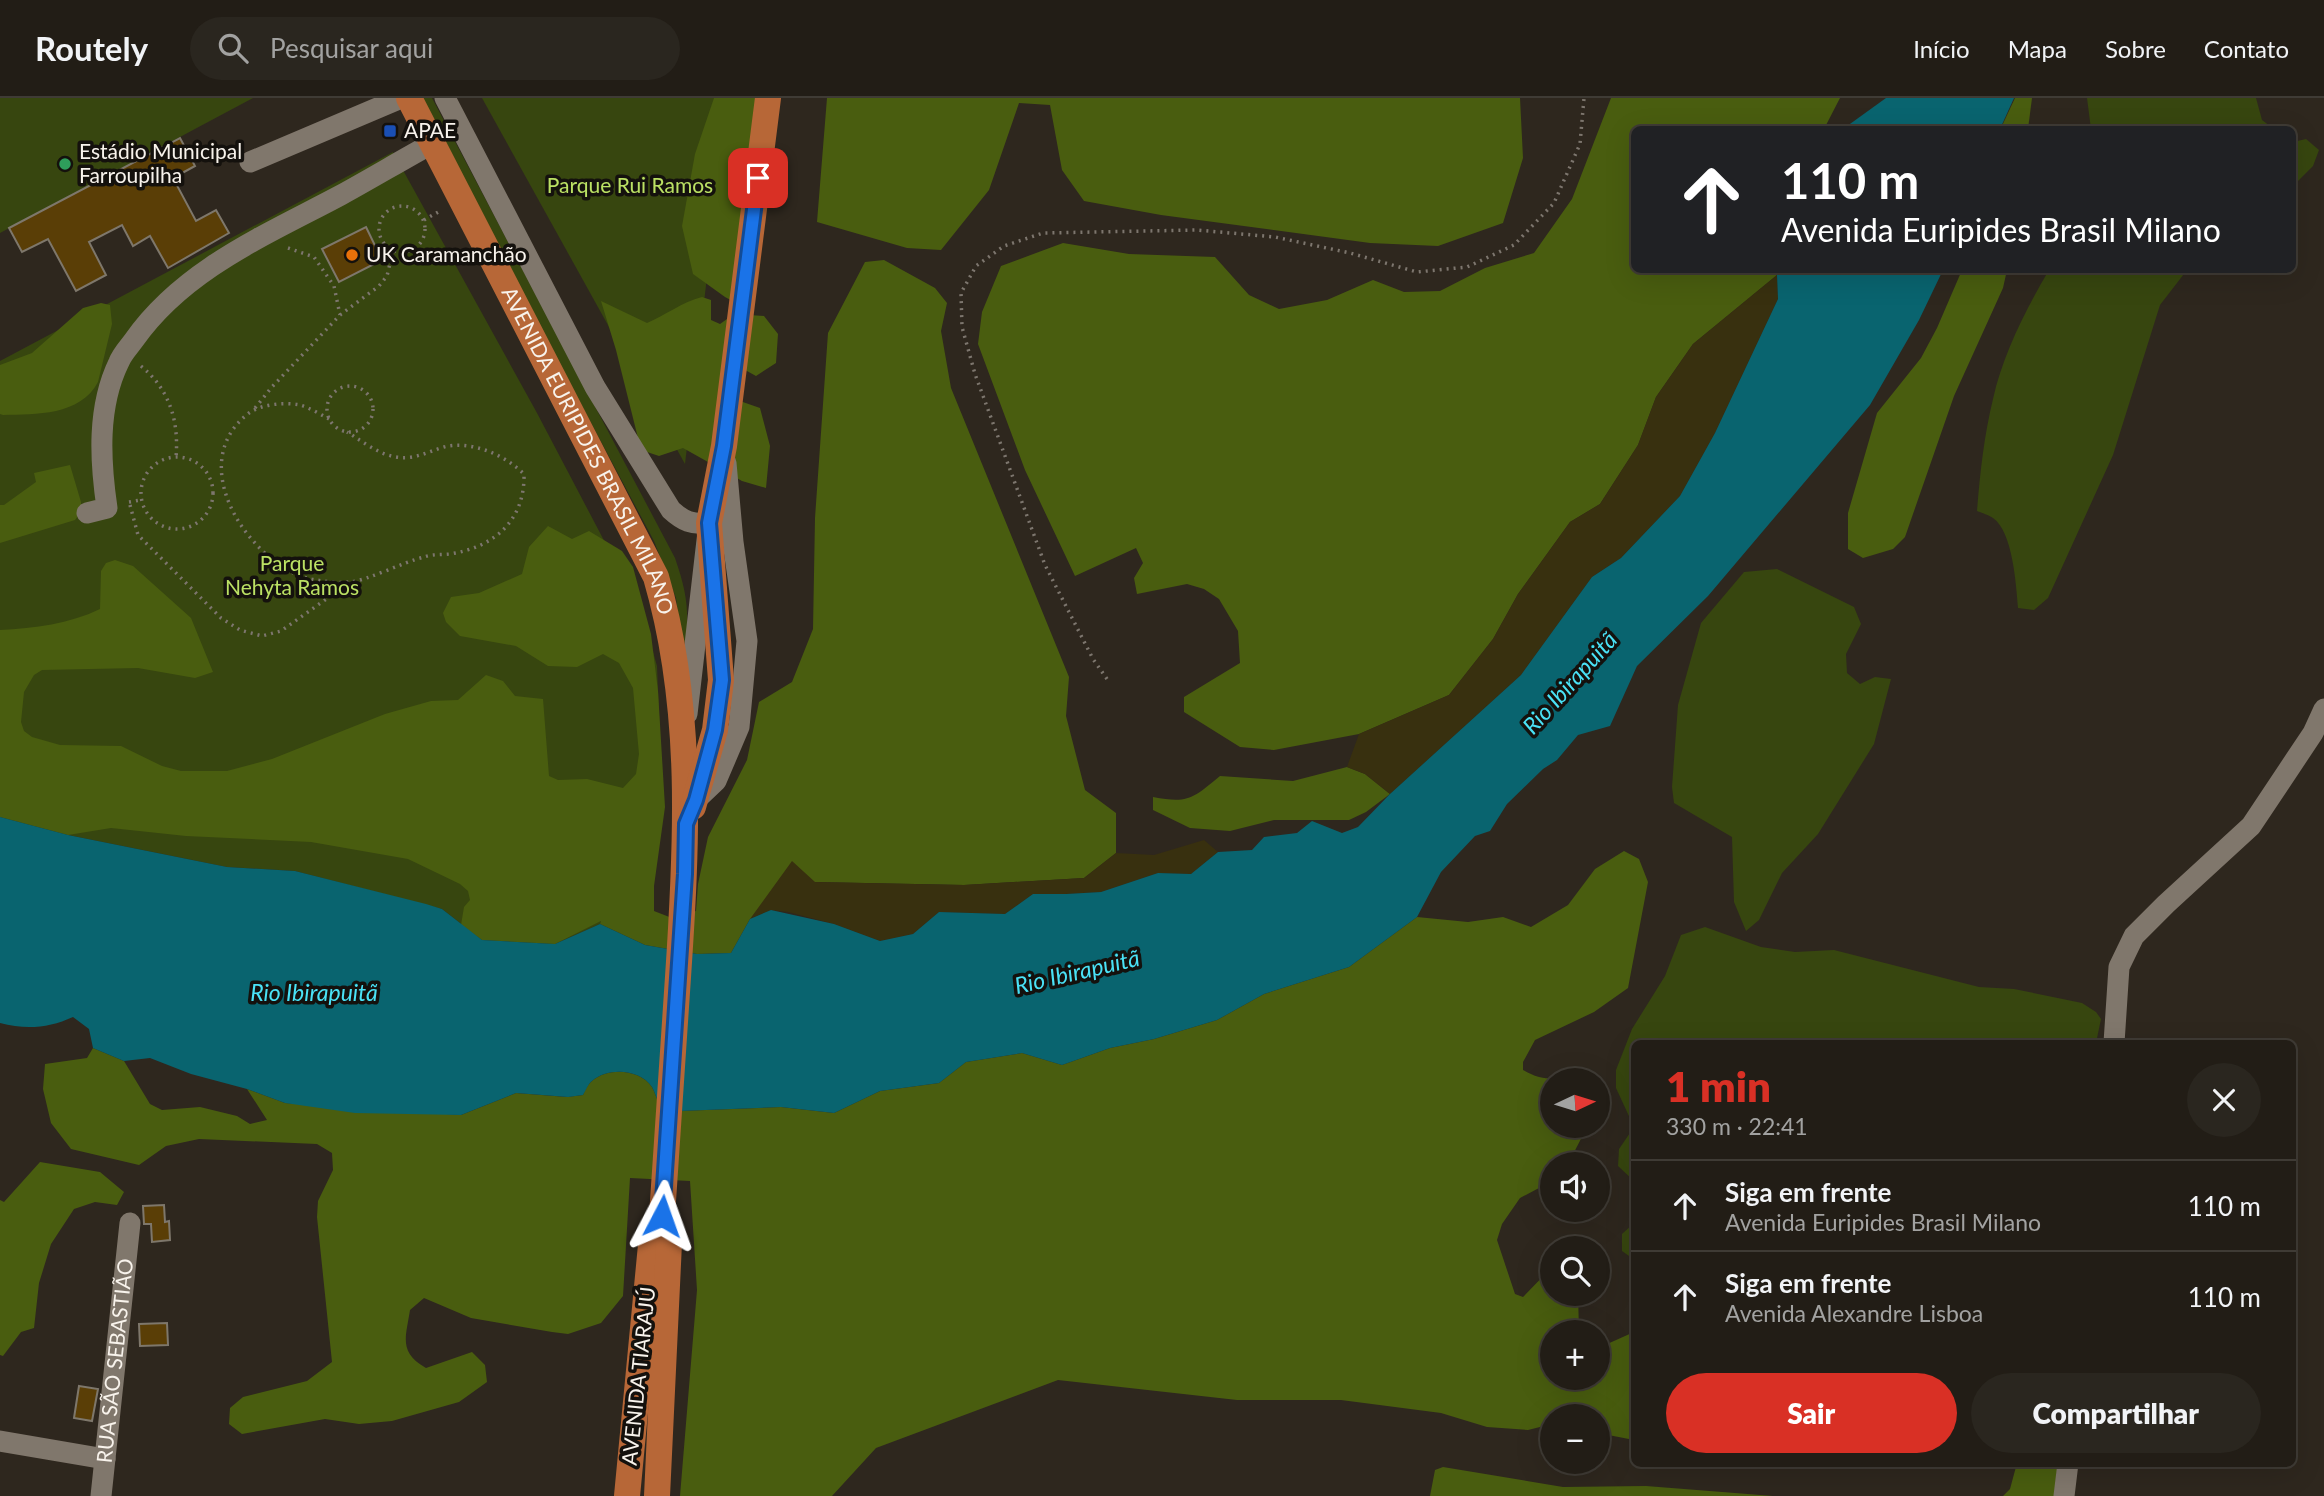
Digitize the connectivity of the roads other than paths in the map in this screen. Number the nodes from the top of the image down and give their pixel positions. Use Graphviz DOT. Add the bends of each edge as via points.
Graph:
graph roads {
  1 [pos="401,98"];
  2 [pos="409,98"];
  3 [pos="445,98"];
  4 [pos="768,98"];
  5 [pos="433,143"];
  6 [pos="250,162"];
  7 [pos="724,446"];
  8 [pos="87,513"];
  9 [pos="709,523"];
  10 [pos="2324,709"];
  11 [pos="684,737"];
  12 [pos="696,800"];
  13 [pos="686,824"];
  14 [pos="2114,1040"];
  15 [pos="663,1204"];
  16 [pos="131,1223"];
  17 [pos="0,1441"];
  18 [pos="105,1459"];
  19 [pos="2068,1467"];
  20 [pos="101,1496"];
  21 [pos="627,1496"];
  22 [pos="657,1496"];
  23 [pos="2064,1496"];
  1 -- 6 [label="street"];
  2 -- 5 [label="main road, AVENIDA EURIPIDES BRASIL MILANO"];
  3 -- 9 [label="street, AVENIDA EURIPIDES BRASIL MILANO" via="595,387 671,510 682,520"];
  4 -- 7 [label="main road"];
  5 -- 8 [label="street" via="262,234 187,283 145,324 119,361 106,400 101,447 107,508"];
  5 -- 11 [label="main road, AVENIDA EURIPIDES BRASIL MILANO" via="656,577 672,638"];
  7 -- 9 [label="main road"];
  7 -- 12 [label="street" via="747,641 739,727 716,781"];
  9 -- 11 [label="street"];
  9 -- 12 [label="main road, AVENIDA EURIPIDES BRASIL MILANO" via="722,680 715,730"];
  10 -- 14 [label="street" via="2251,826 2134,936 2119,967"];
  11 -- 13 [label="main road, AVENIDA EURIPIDES BRASIL MILANO"];
  12 -- 13 [label="main road, AVENIDA EURIPIDES BRASIL MILANO"];
  13 -- 15 [label="main road, AVENIDA EURIPIDES BRASIL MILANO"];
  15 -- 21 [label="main road, AVENIDA TIARAJÚ" via="652,1245"];
  15 -- 22 [label="main road, AVENIDA TIARAJÚ" via="669,1243"];
  16 -- 18 [label="street, RUA SÃO SEBASTIÃO"];
  17 -- 18 [label="street"];
  18 -- 20 [label="street, RUA SÃO SEBASTIÃO"];
  19 -- 23 [label="street"];
}
